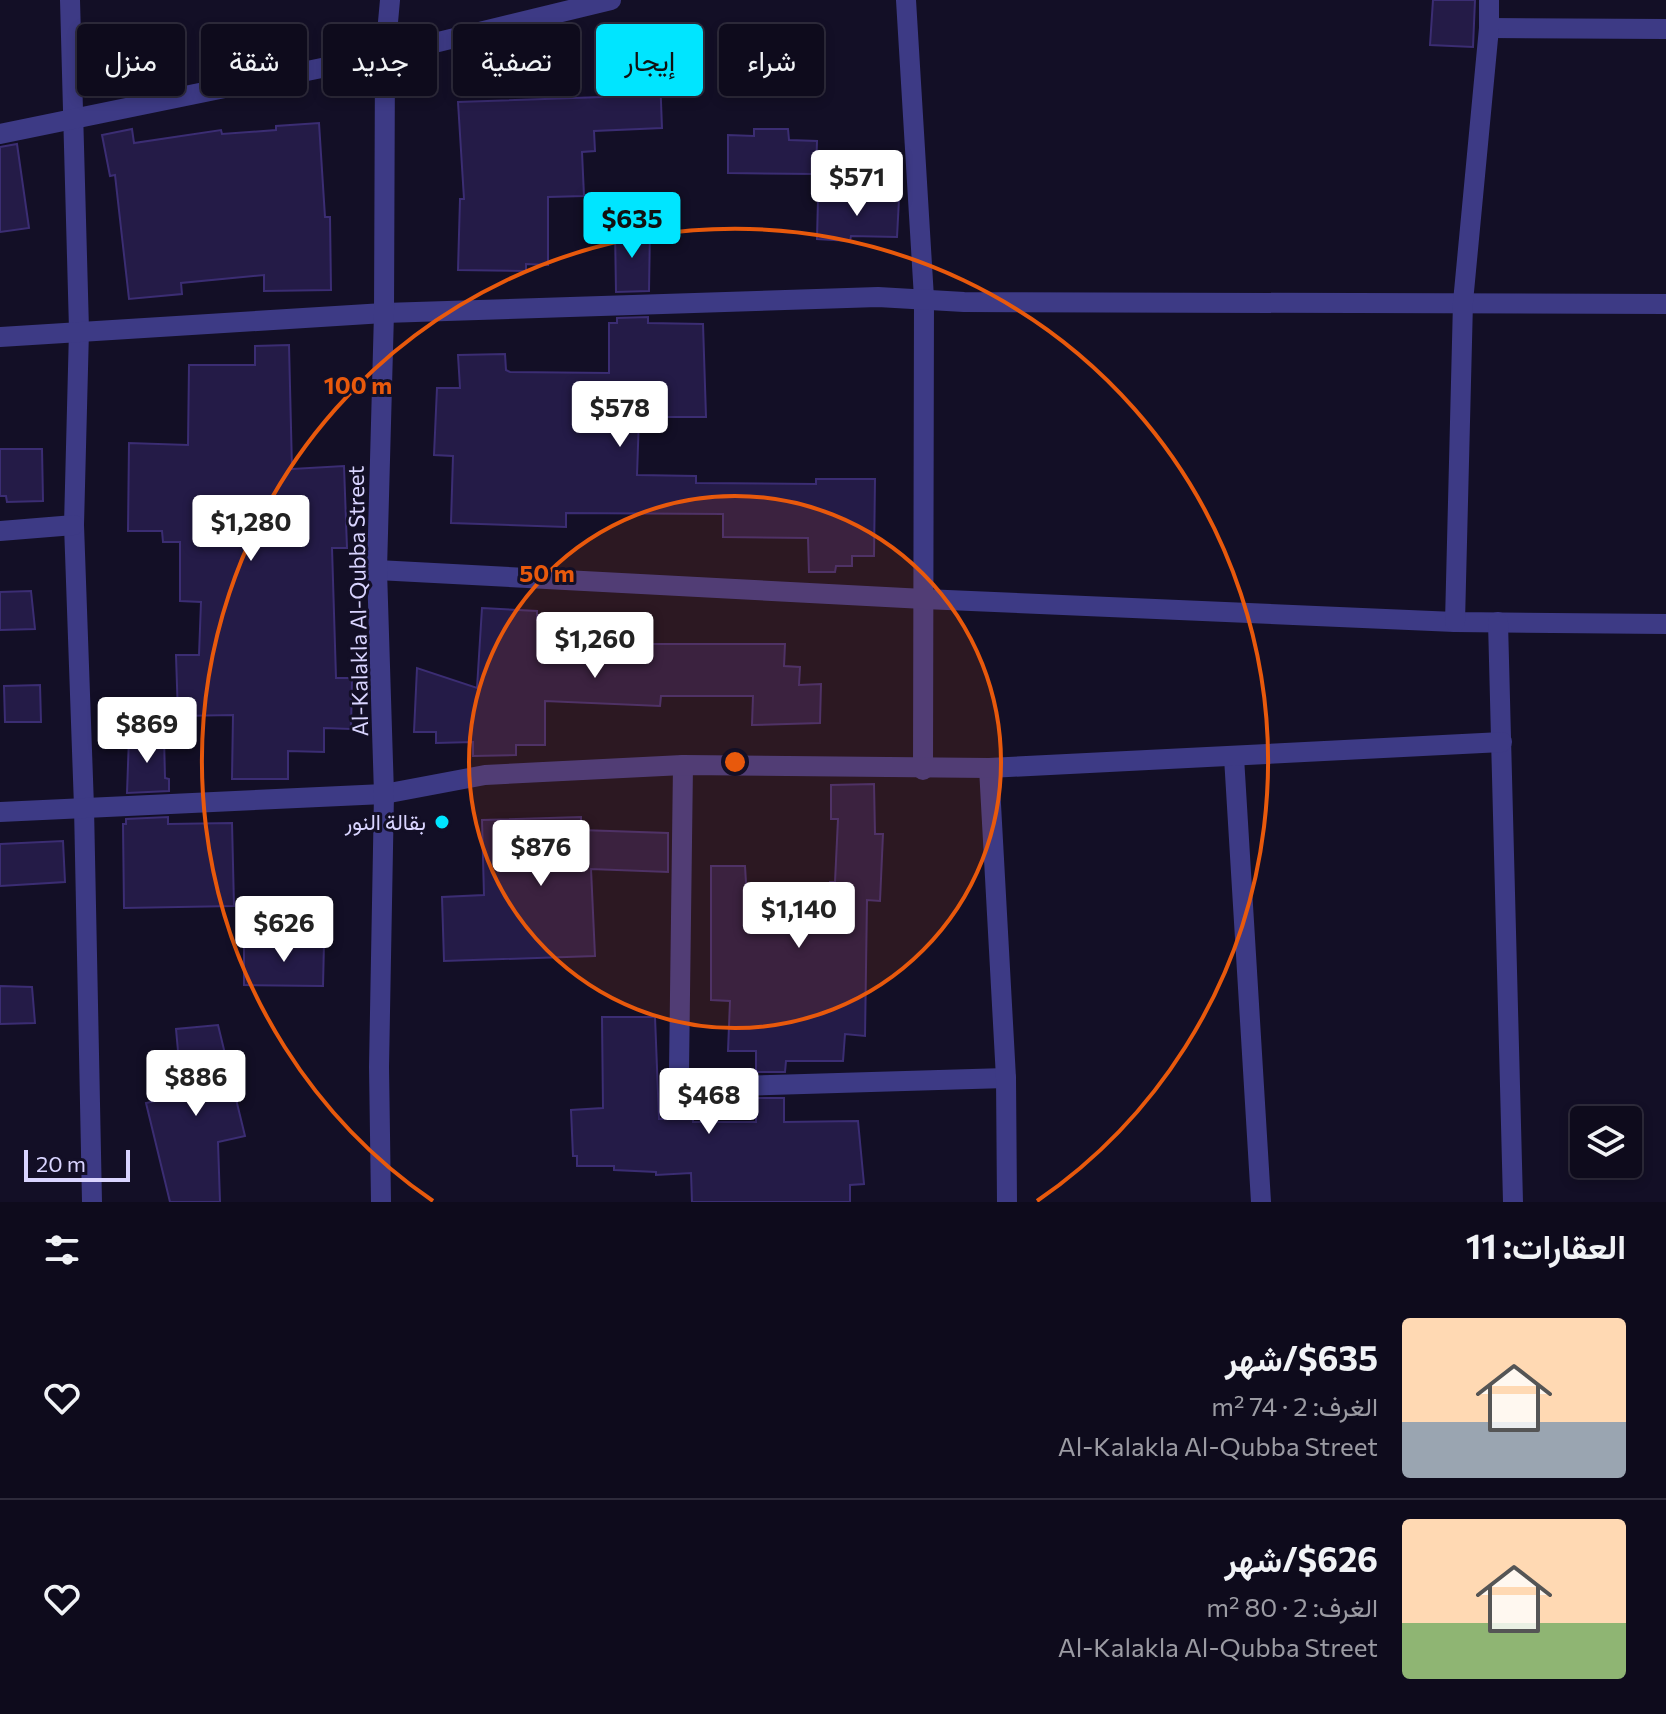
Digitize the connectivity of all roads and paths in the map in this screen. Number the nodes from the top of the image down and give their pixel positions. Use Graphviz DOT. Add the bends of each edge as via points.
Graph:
graph roads {
  1 [pos="70,0"];
  2 [pos="390,0"];
  3 [pos="611,0"];
  4 [pos="906,0"];
  5 [pos="1489,0"];
  6 [pos="388,24"];
  7 [pos="1489,28"];
  8 [pos="1666,29"];
  9 [pos="437,42"];
  10 [pos="323,68"];
  11 [pos="385,96"];
  12 [pos="74,118"];
  13 [pos="0,134"];
  14 [pos="924,298"];
  15 [pos="1463,302"];
  16 [pos="1666,304"];
  17 [pos="384,313"];
  18 [pos="79,330"];
  19 [pos="0,337"];
  20 [pos="74,525"];
  21 [pos="0,531"];
  22 [pos="377,570"];
  23 [pos="924,599"];
  24 [pos="1455,622"];
  25 [pos="1498,622"];
  26 [pos="1666,624"];
  27 [pos="1502,742"];
  28 [pos="1234,757"];
  29 [pos="683,765"];
  30 [pos="989,768"];
  31 [pos="923,770"];
  32 [pos="384,794"];
  33 [pos="84,807"];
  34 [pos="0,812"];
  35 [pos="1006,1078"];
  36 [pos="92,1202"];
  37 [pos="381,1202"];
  38 [pos="1007,1202"];
  39 [pos="1261,1202"];
  40 [pos="1513,1202"];
  1 -- 12 [label="street"];
  2 -- 6 [label="street, Al-Kalakla Al-Qubba Street"];
  3 -- 9 [label="street"];
  4 -- 14 [label="street"];
  5 -- 7 [label="street"];
  7 -- 8 [label="street"];
  7 -- 15 [label="street"];
  10 -- 12 [label="street"];
  11 -- 17 [label="street, Al-Kalakla Al-Qubba Street"];
  12 -- 13 [label="street"];
  12 -- 18 [label="street"];
  14 -- 15 [label="street"];
  14 -- 17 [label="street"];
  14 -- 23 [label="street"];
  15 -- 16 [label="street"];
  15 -- 24 [label="street"];
  17 -- 18 [label="street"];
  17 -- 22 [label="street, Al-Kalakla Al-Qubba Street"];
  18 -- 19 [label="street"];
  18 -- 20 [label="street"];
  20 -- 21 [label="street"];
  20 -- 33 [label="street"];
  22 -- 23 [label="street"];
  22 -- 32 [label="street, Al-Kalakla Al-Qubba Street"];
  23 -- 24 [label="street"];
  23 -- 31 [label="street"];
  24 -- 25 [label="street"];
  25 -- 26 [label="street"];
  25 -- 27 [label="street"];
  27 -- 28 [label="street"];
  27 -- 40 [label="street"];
  28 -- 30 [label="street"];
  28 -- 39 [label="street"];
  29 -- 31 [label="street"];
  29 -- 32 [label="street" via="485,775"];
  29 -- 35 [label="street" via="679,1071 685,1081 701,1087"];
  30 -- 31 [label="street"];
  30 -- 35 [label="street"];
  32 -- 33 [label="street"];
  32 -- 37 [label="street, Al-Kalakla Al-Qubba Street"];
  33 -- 34 [label="street"];
  33 -- 36 [label="street"];
  35 -- 38 [label="street"];
}
